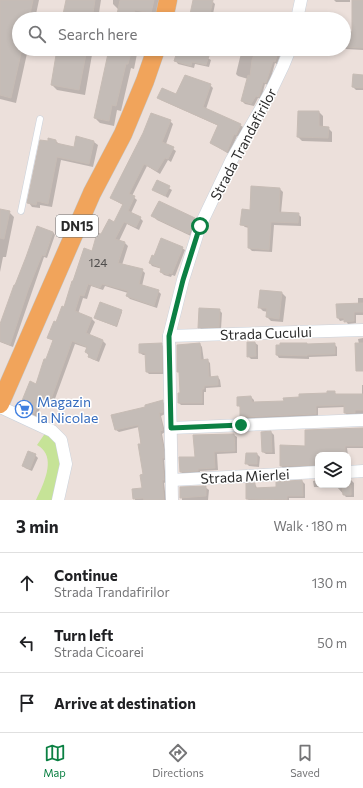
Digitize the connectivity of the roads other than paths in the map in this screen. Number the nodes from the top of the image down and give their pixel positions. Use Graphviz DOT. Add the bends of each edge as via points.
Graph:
graph roads {
  1 [pos="168,0"];
  2 [pos="301,0"];
  3 [pos="165,12"];
  4 [pos="298,12"];
  5 [pos="154,56"];
  6 [pos="287,56"];
  7 [pos="40,119"];
  8 [pos="21,212"];
  9 [pos="363,330"];
  10 [pos="169,336"];
  11 [pos="0,404"];
  12 [pos="0,408"];
  13 [pos="363,420"];
  14 [pos="171,428"];
  15 [pos="363,471"];
  16 [pos="315,472"];
  17 [pos="351,472"];
  18 [pos="172,480"];
  19 [pos="58,500"];
  20 [pos="172,500"];
  1 -- 3 [label="main road"];
  2 -- 4 [label="street"];
  5 -- 11 [label="main road, DN15" via="123,134 92,193"];
  6 -- 10 [label="street, Strada Trandafirilor" via="271,91 231,161 200,226"];
  7 -- 8 [label="lane"];
  9 -- 10 [label="street, Strada Cucului"];
  10 -- 14 [label="street, Strada Trandafirilor"];
  12 -- 19 [label="street" via="52,431 61,440 66,464"];
  13 -- 14 [label="street"];
  14 -- 18 [label="street, Strada Trandafirilor"];
  15 -- 17 [label="street"];
  16 -- 18 [label="street, Strada Mierlei"];
  18 -- 20 [label="street, Strada Trandafirilor"];
}
